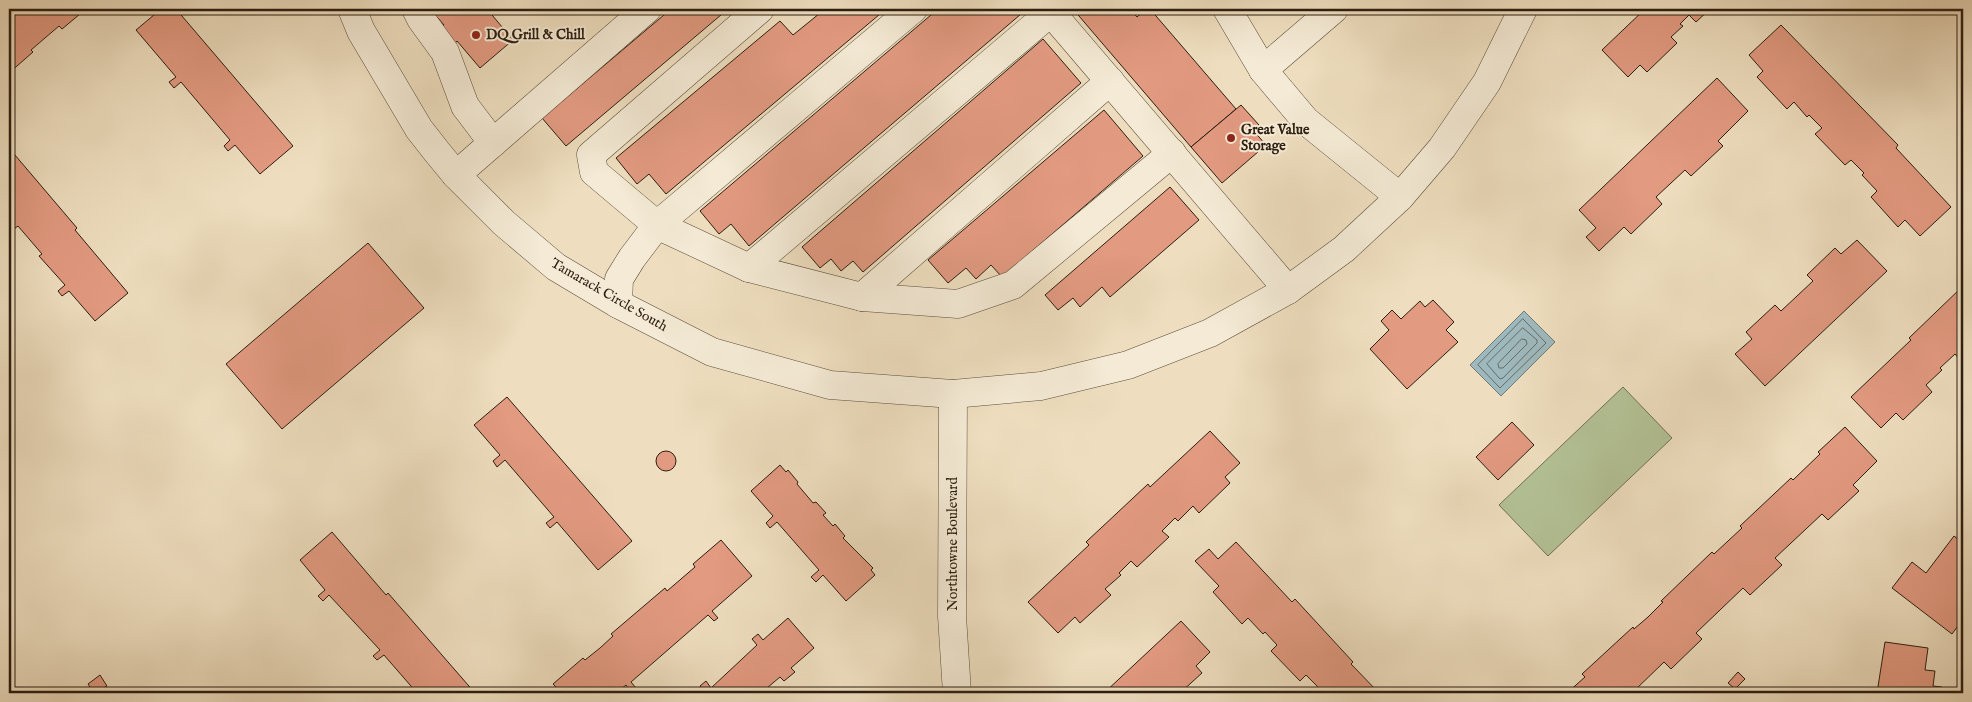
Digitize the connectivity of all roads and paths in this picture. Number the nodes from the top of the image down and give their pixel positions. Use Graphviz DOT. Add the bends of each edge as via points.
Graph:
graph roads {
  1 [pos="352,9"];
  2 [pos="416,9"];
  3 [pos="647,9"];
  4 [pos="760,9"];
  5 [pos="913,9"];
  6 [pos="1227,9"];
  7 [pos="1334,9"];
  8 [pos="1523,9"];
  9 [pos="1050,10"];
  10 [pos="1263,70"];
  11 [pos="1110,81"];
  12 [pos="493,143"];
  13 [pos="1172,154"];
  14 [pos="456,175"];
  15 [pos="1400,197"];
  16 [pos="657,225"];
  17 [pos="749,268"];
  18 [pos="1288,290"];
  19 [pos="862,297"];
  20 [pos="618,304"];
  21 [pos="953,394"];
  22 [pos="957,693"];
  1 -- 14 [label="street, Tamarack Circle South" via="361,31 419,129"];
  2 -- 12 [label="street" via="446,52 465,106"];
  3 -- 12 [label="street"];
  4 -- 16 [label="street" via="590,155 594,172"];
  5 -- 16 [label="street"];
  6 -- 10 [label="street"];
  7 -- 10 [label="street"];
  8 -- 15 [label="street, Tamarack Circle South" via="1487,82 1442,148"];
  9 -- 11 [label="street"];
  9 -- 17 [label="street"];
  10 -- 15 [label="street" via="1306,121"];
  11 -- 13 [label="street"];
  11 -- 19 [label="street"];
  12 -- 14 [label="street"];
  13 -- 18 [label="street"];
  13 -- 19 [label="street" via="1013,285 958,304"];
  14 -- 20 [label="street, Tamarack Circle South" via="504,223 556,267"];
  15 -- 18 [label="street, Tamarack Circle South" via="1344,249"];
  16 -- 17 [label="street"];
  16 -- 20 [label="street" via="619,279"];
  17 -- 19 [label="street"];
  18 -- 21 [label="street, Tamarack Circle South" via="1210,333 1128,365 1041,386"];
  20 -- 21 [label="street, Tamarack Circle South" via="712,352 830,384"];
  21 -- 22 [label="street, Northtowne Boulevard" via="952,616"];
}
